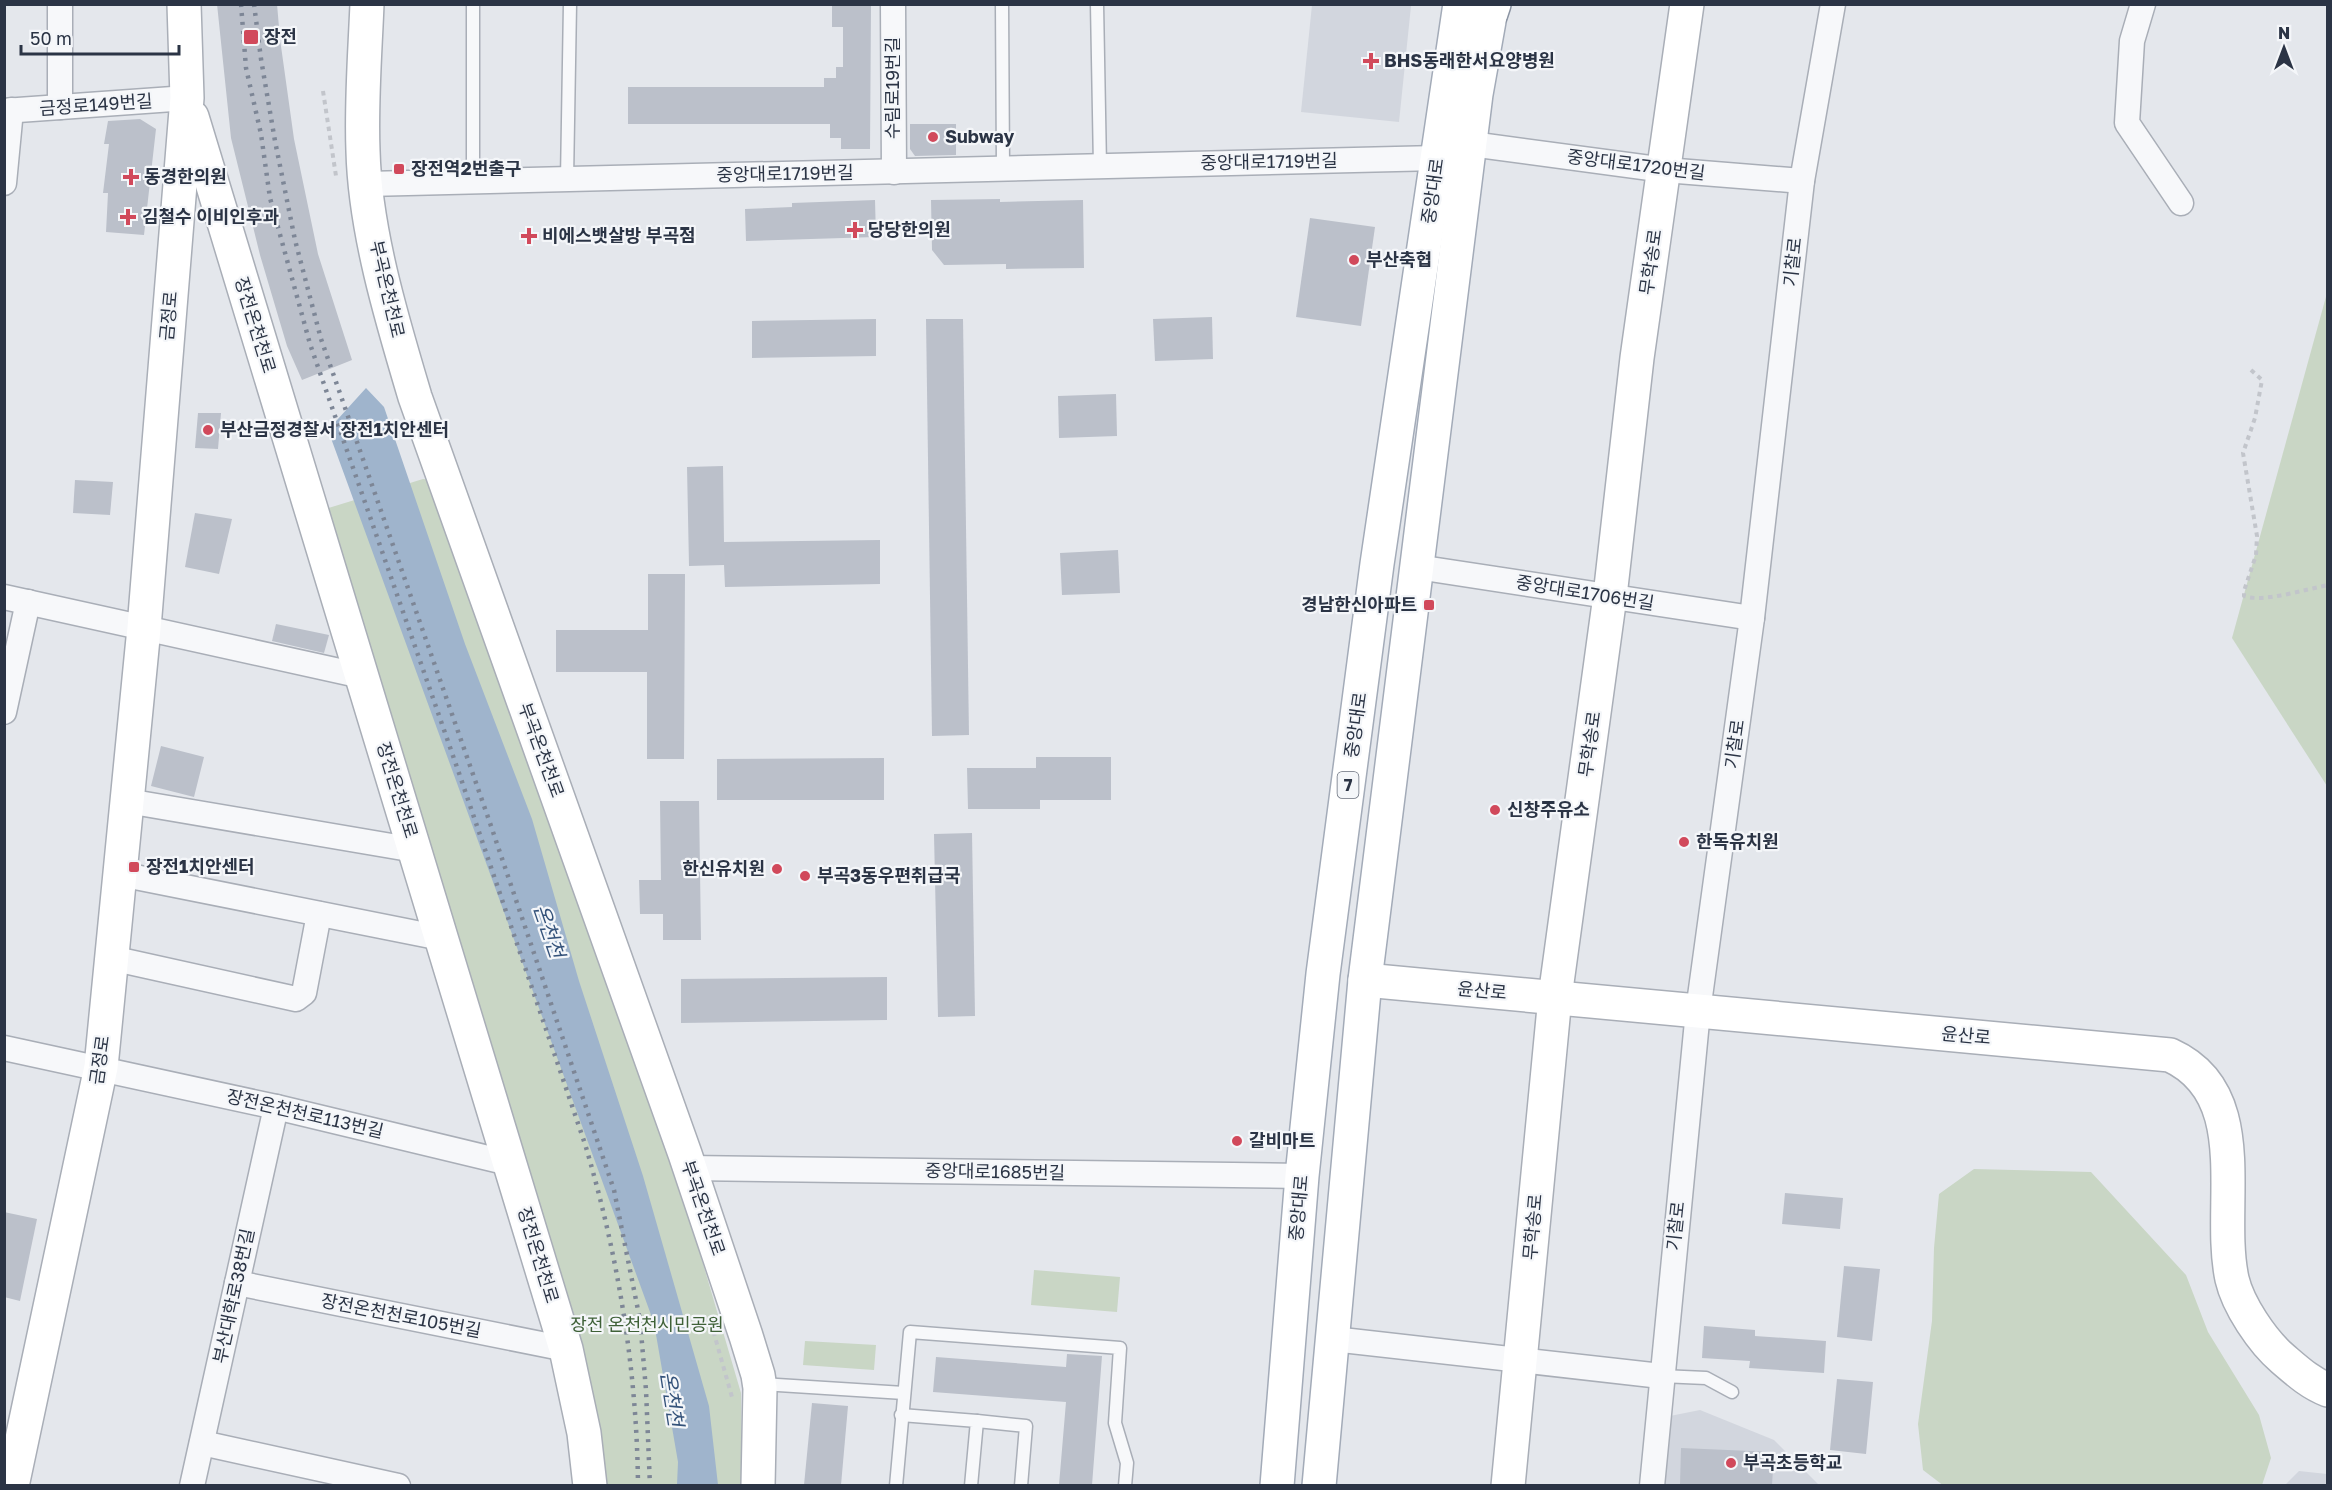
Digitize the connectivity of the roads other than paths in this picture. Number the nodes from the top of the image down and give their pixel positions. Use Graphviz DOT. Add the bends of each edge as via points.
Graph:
graph roads {
  1 [pos="60,4"];
  2 [pos="184,4"];
  3 [pos="367,4"];
  4 [pos="473,4"];
  5 [pos="570,4"];
  6 [pos="893,4"];
  7 [pos="1002,4"];
  8 [pos="1097,4"];
  9 [pos="1687,4"];
  10 [pos="1833,4"];
  11 [pos="2143,4"];
  12 [pos="1484,7"];
  13 [pos="187,98"];
  14 [pos="60,107"];
  15 [pos="8,111"];
  16 [pos="1471,144"];
  17 [pos="1438,158"];
  18 [pos="1100,167"];
  19 [pos="1003,169"];
  20 [pos="1665,170"];
  21 [pos="894,172"];
  22 [pos="567,179"];
  23 [pos="473,181"];
  24 [pos="1802,181"];
  25 [pos="4,183"];
  26 [pos="367,183"];
  27 [pos="2181,203"];
  28 [pos="1417,567"];
  29 [pos="1610,596"];
  30 [pos="4,597"];
  31 [pos="28,602"];
  32 [pos="1752,618"];
  33 [pos="144,628"];
  34 [pos="362,676"];
  35 [pos="4,712"];
  36 [pos="127,801"];
  37 [pos="415,850"];
  38 [pos="120,874"];
  39 [pos="319,914"];
  40 [pos="441,938"];
  41 [pos="111,958"];
  42 [pos="1365,980"];
  43 [pos="1555,997"];
  44 [pos="1698,1011"];
  45 [pos="4,1048"];
  46 [pos="101,1067"];
  47 [pos="276,1107"];
  48 [pos="509,1163"];
  49 [pos="689,1168"];
  50 [pos="1302,1176"];
  51 [pos="237,1282"];
  52 [pos="1333,1339"];
  53 [pos="566,1349"];
  54 [pos="1520,1360"];
  55 [pos="1661,1377"];
  56 [pos="759,1383"];
  57 [pos="2328,1390"];
  58 [pos="1732,1392"];
  59 [pos="904,1393"];
  60 [pos="901,1415"];
  61 [pos="977,1421"];
  62 [pos="202,1443"];
  63 [pos="12,1485"];
  64 [pos="192,1485"];
  65 [pos="398,1485"];
  66 [pos="590,1485"];
  67 [pos="758,1485"];
  68 [pos="896,1485"];
  69 [pos="971,1485"];
  70 [pos="1021,1485"];
  71 [pos="1125,1485"];
  72 [pos="1277,1485"];
  73 [pos="1319,1485"];
  74 [pos="1508,1485"];
  75 [pos="1652,1485"];
  1 -- 14 [label="street"];
  2 -- 13 [label="main road, 금정로"];
  3 -- 26 [label="main road, 부곡온천천로" via="363,152"];
  4 -- 23 [label="lane"];
  5 -- 22 [label="lane"];
  6 -- 21 [label="street, 수림로19번길"];
  7 -- 19 [label="lane"];
  8 -- 18 [label="lane"];
  9 -- 20 [label="main road, 무학송로"];
  10 -- 24 [label="street, 기찰로"];
  11 -- 27 [label="street" via="2132,41 2127,123"];
  12 -- 16 [label="main road, 중앙대로 / 7"];
  12 -- 17 [label="main road, 중앙대로 / 7"];
  13 -- 14 [label="street, 금정로149번길"];
  13 -- 33 [label="main road, 금정로"];
  13 -- 34 [label="main road, 장전온천천로"];
  14 -- 15 [label="street, 금정로149번길"];
  15 -- 25 [label="street"];
  16 -- 20 [label="street, 중앙대로1720번길"];
  16 -- 28 [label="main road, 중앙대로 / 7"];
  17 -- 18 [label="street, 중앙대로1719번길"];
  17 -- 50 [label="main road, 중앙대로 / 7" via="1374,588 1323,974"];
  18 -- 19 [label="street, 중앙대로1719번길"];
  19 -- 21 [label="street, 중앙대로1719번길"];
  20 -- 24 [label="street, 중앙대로1720번길"];
  20 -- 29 [label="main road, 무학송로" via="1637,358"];
  21 -- 22 [label="street, 중앙대로1719번길"];
  22 -- 23 [label="street, 중앙대로1719번길"];
  23 -- 26 [label="street, 중앙대로1719번길"];
  24 -- 32 [label="street, 기찰로"];
  26 -- 49 [label="main road, 부곡온천천로" via="391,316 415,397"];
  28 -- 29 [label="street, 중앙대로1706번길"];
  28 -- 42 [label="main road, 중앙대로 / 7"];
  29 -- 32 [label="street, 중앙대로1706번길"];
  29 -- 43 [label="main road, 무학송로"];
  30 -- 31 [label="street"];
  31 -- 33 [label="street"];
  31 -- 35 [label="street"];
  32 -- 44 [label="street, 기찰로"];
  33 -- 34 [label="street"];
  33 -- 36 [label="main road, 금정로"];
  34 -- 37 [label="main road, 장전온천천로"];
  36 -- 37 [label="street"];
  36 -- 38 [label="main road, 금정로"];
  37 -- 40 [label="main road, 장전온천천로"];
  38 -- 39 [label="street"];
  38 -- 41 [label="main road, 금정로"];
  39 -- 40 [label="street"];
  39 -- 41 [label="street" via="304,993 296,999"];
  40 -- 48 [label="main road, 장전온천천로"];
  41 -- 46 [label="main road, 금정로"];
  42 -- 43 [label="main road, 윤산로"];
  42 -- 52 [label="main road, 중앙대로 / 7"];
  43 -- 44 [label="main road, 윤산로"];
  43 -- 54 [label="main road, 무학송로"];
  44 -- 55 [label="street, 기찰로"];
  44 -- 57 [label="main road, 윤산로" via="2154,1053 2184,1061 2213,1091 2224,1123 2232,1280 2246,1312 2272,1349 2314,1385"];
  45 -- 46 [label="street, 장전온천천로113번길"];
  46 -- 47 [label="street, 장전온천천로113번길"];
  46 -- 63 [label="main road, 금정로"];
  47 -- 48 [label="street, 장전온천천로113번길"];
  47 -- 51 [label="street, 부산대학로38번길"];
  48 -- 53 [label="main road, 장전온천천로"];
  49 -- 50 [label="street, 중앙대로1685번길"];
  49 -- 56 [label="main road, 부곡온천천로"];
  50 -- 72 [label="main road, 중앙대로 / 7"];
  51 -- 53 [label="street, 장전온천천로105번길"];
  51 -- 62 [label="street, 부산대학로38번길"];
  52 -- 54 [label="street"];
  52 -- 73 [label="main road, 중앙대로 / 7"];
  53 -- 66 [label="main road, 장전온천천로" via="584,1433"];
  54 -- 55 [label="street"];
  54 -- 74 [label="main road, 무학송로"];
  55 -- 58 [label="lane" via="1706,1378"];
  55 -- 75 [label="street, 기찰로"];
  56 -- 59 [label="lane"];
  56 -- 67 [label="main road, 부곡온천천로"];
  59 -- 60 [label="lane"];
  59 -- 71 [label="lane" via="910,1332 1120,1348 1115,1424 1127,1463"];
  60 -- 61 [label="lane"];
  60 -- 68 [label="lane"];
  61 -- 69 [label="lane"];
  61 -- 70 [label="lane" via="1026,1426"];
  62 -- 64 [label="street, 부산대학로38번길"];
  62 -- 65 [label="street"];
}
